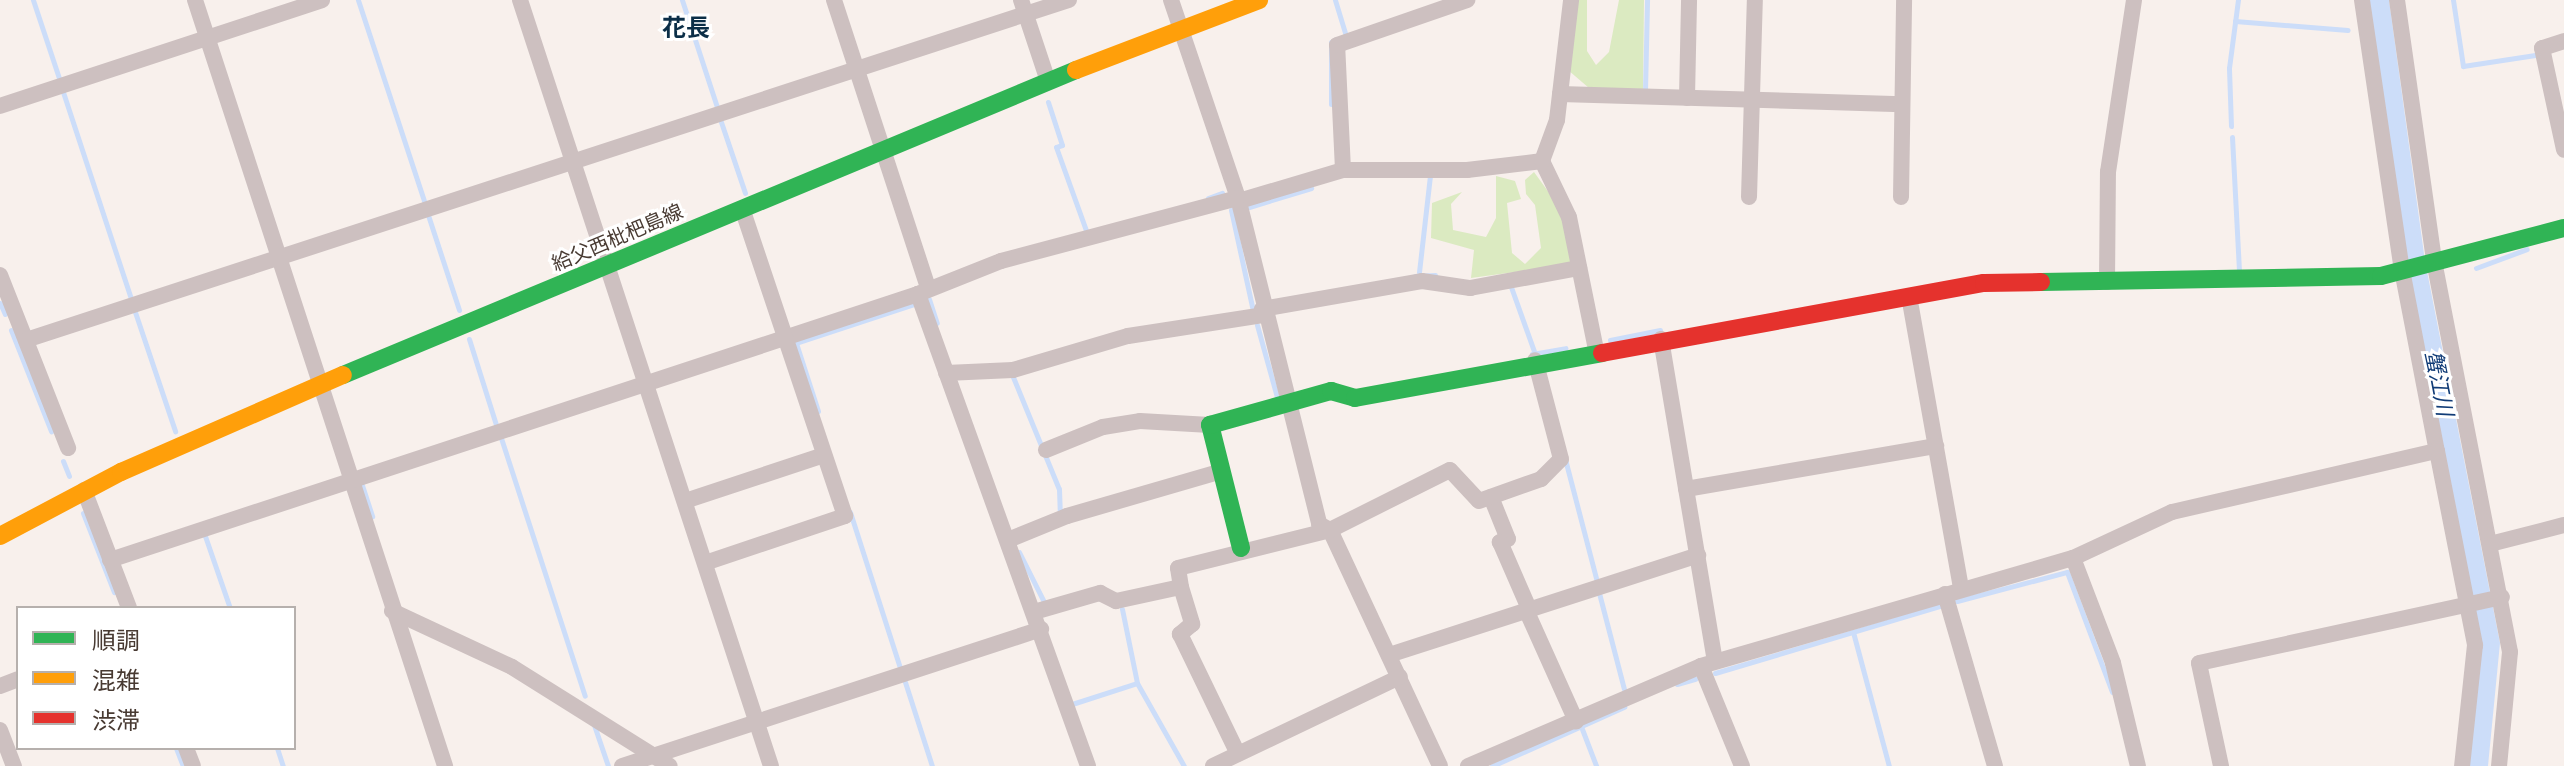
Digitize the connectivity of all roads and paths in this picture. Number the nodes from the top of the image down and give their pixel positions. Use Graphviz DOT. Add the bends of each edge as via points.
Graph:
graph roads {
  1 [pos="195,0"];
  2 [pos="322,0"];
  3 [pos="520,0"];
  4 [pos="834,0"];
  5 [pos="1069,0"];
  6 [pos="1171,0"];
  7 [pos="1259,0"];
  8 [pos="1467,0"];
  9 [pos="1571,0"];
  10 [pos="1689,0"];
  11 [pos="1755,0"];
  12 [pos="1904,0"];
  13 [pos="2134,0"];
  14 [pos="2362,0"];
  15 [pos="2397,0"];
  16 [pos="1024,7"];
  17 [pos="1180,27"];
  18 [pos="207,38"];
  19 [pos="2564,41"];
  20 [pos="857,69"];
  21 [pos="1048,81"];
  22 [pos="1560,94"];
  23 [pos="1687,98"];
  24 [pos="1752,100"];
  25 [pos="1902,104"];
  26 [pos="0,106"];
  27 [pos="2564,150"];
  28 [pos="883,151"];
  29 [pos="573,161"];
  30 [pos="1542,161"];
  31 [pos="1343,170"];
  32 [pos="1749,197"];
  33 [pos="1901,197"];
  34 [pos="1238,200"];
  35 [pos="742,209"];
  36 [pos="2564,228"];
  37 [pos="278,258"];
  38 [pos="607,265"];
  39 [pos="2435,266"];
  40 [pos="1579,268"];
  41 [pos="2402,270"];
  42 [pos="0,275"];
  43 [pos="2107,282"];
  44 [pos="923,291"];
  45 [pos="1909,296"];
  46 [pos="1263,312"];
  47 [pos="786,338"];
  48 [pos="1661,339"];
  49 [pos="26,340"];
  50 [pos="1596,350"];
  51 [pos="1535,360"];
  52 [pos="946,373"];
  53 [pos="647,384"];
  54 [pos="319,385"];
  55 [pos="1289,402"];
  56 [pos="1210,425"];
  57 [pos="1936,446"];
  58 [pos="68,448"];
  59 [pos="1046,450"];
  60 [pos="2437,451"];
  61 [pos="824,455"];
  62 [pos="1222,471"];
  63 [pos="350,481"];
  64 [pos="1686,489"];
  65 [pos="84,490"];
  66 [pos="1491,497"];
  67 [pos="685,501"];
  68 [pos="2564,525"];
  69 [pos="1330,530"];
  70 [pos="0,536"];
  71 [pos="1008,540"];
  72 [pos="2490,544"];
  73 [pos="1241,548"];
  74 [pos="1698,555"];
  75 [pos="2073,558"];
  76 [pos="110,560"];
  77 [pos="705,563"];
  78 [pos="1181,587"];
  79 [pos="1953,591"];
  80 [pos="2499,598"];
  81 [pos="2470,604"];
  82 [pos="128,606"];
  83 [pos="392,611"];
  84 [pos="1034,612"];
  85 [pos="1528,612"];
  86 [pos="1041,629"];
  87 [pos="1389,655"];
  88 [pos="1708,664"];
  89 [pos="1400,677"];
  90 [pos="1576,721"];
  91 [pos="757,722"];
  92 [pos="0,730"];
  93 [pos="1238,754"];
  94 [pos="654,756"];
  95 [pos="14,766"];
  96 [pos="445,766"];
  97 [pos="622,766"];
  98 [pos="670,766"];
  99 [pos="771,766"];
  100 [pos="1088,766"];
  101 [pos="1213,766"];
  102 [pos="1440,766"];
  103 [pos="1468,766"];
  104 [pos="1742,766"];
  105 [pos="1995,766"];
  106 [pos="2138,766"];
  107 [pos="2221,766"];
  108 [pos="2462,766"];
  109 [pos="2499,766"];
  1 -- 18 [label="street"];
  2 -- 18 [label="street"];
  3 -- 29 [label="street"];
  4 -- 20 [label="street"];
  5 -- 16 [label="street"];
  6 -- 17 [label="street"];
  7 -- 17 [label="street, 給父西枇杷島線"];
  8 -- 31 [label="street" via="1337,45"];
  9 -- 22 [label="street"];
  10 -- 23 [label="street"];
  11 -- 24 [label="street"];
  12 -- 25 [label="street"];
  13 -- 43 [label="street" via="2108,172"];
  14 -- 41 [label="street"];
  15 -- 39 [label="street"];
  16 -- 20 [label="street"];
  16 -- 21 [label="street"];
  17 -- 21 [label="street, 給父西枇杷島線"];
  17 -- 34 [label="street"];
  18 -- 26 [label="street"];
  18 -- 37 [label="street"];
  19 -- 27 [label="street" via="2542,48"];
  20 -- 28 [label="street"];
  20 -- 29 [label="street"];
  21 -- 28 [label="street, 給父西枇杷島線"];
  22 -- 23 [label="street"];
  22 -- 30 [label="street"];
  23 -- 24 [label="street"];
  24 -- 25 [label="street"];
  24 -- 32 [label="street"];
  25 -- 33 [label="street"];
  28 -- 35 [label="street, 給父西枇杷島線"];
  28 -- 44 [label="street"];
  29 -- 37 [label="street"];
  29 -- 38 [label="street"];
  30 -- 31 [label="street" via="1467,170"];
  30 -- 40 [label="street" via="1566,208"];
  31 -- 34 [label="street"];
  34 -- 44 [label="street" via="1003,261"];
  34 -- 46 [label="street"];
  35 -- 38 [label="street, 給父西枇杷島線"];
  35 -- 47 [label="street"];
  36 -- 39 [label="street"];
  37 -- 49 [label="street"];
  37 -- 54 [label="street"];
  38 -- 53 [label="street"];
  38 -- 54 [label="street, 給父西枇杷島線"];
  39 -- 41 [label="street"];
  39 -- 72 [label="street"];
  40 -- 46 [label="street" via="1470,288 1422,281"];
  40 -- 50 [label="street"];
  41 -- 43 [label="street" via="2381,276"];
  41 -- 60 [label="street"];
  42 -- 49 [label="street"];
  43 -- 45 [label="street" via="1984,283"];
  44 -- 47 [label="street"];
  44 -- 52 [label="street"];
  45 -- 48 [label="street"];
  45 -- 57 [label="street"];
  46 -- 52 [label="street" via="1128,336 1013,370"];
  46 -- 55 [label="street"];
  47 -- 53 [label="street"];
  47 -- 61 [label="street"];
  48 -- 50 [label="street"];
  48 -- 64 [label="street"];
  49 -- 58 [label="street"];
  50 -- 51 [label="street"];
  51 -- 55 [label="street" via="1355,398 1331,391"];
  51 -- 66 [label="street" via="1561,459 1541,479"];
  52 -- 71 [label="street"];
  53 -- 63 [label="street"];
  53 -- 67 [label="street"];
  54 -- 63 [label="street"];
  54 -- 65 [label="street, 給父西枇杷島線"];
  55 -- 56 [label="street"];
  55 -- 69 [label="street" via="1319,524"];
  56 -- 59 [label="street" via="1140,421 1103,427"];
  56 -- 62 [label="street"];
  57 -- 64 [label="street"];
  57 -- 79 [label="street"];
  60 -- 75 [label="street" via="2172,512"];
  60 -- 81 [label="street"];
  61 -- 67 [label="street"];
  61 -- 77 [label="street" via="845,516"];
  62 -- 71 [label="street" via="1067,516"];
  62 -- 73 [label="street"];
  63 -- 76 [label="street"];
  63 -- 83 [label="street"];
  64 -- 74 [label="street"];
  65 -- 70 [label="street, 給父西枇杷島線"];
  65 -- 76 [label="street"];
  66 -- 69 [label="street" via="1479,501 1450,470"];
  66 -- 85 [label="street" via="1508,539 1500,542"];
  67 -- 77 [label="street"];
  68 -- 72 [label="street"];
  69 -- 73 [label="street"];
  69 -- 87 [label="street"];
  71 -- 84 [label="street"];
  72 -- 80 [label="street"];
  73 -- 78 [label="street" via="1178,568"];
  74 -- 85 [label="street"];
  74 -- 88 [label="street"];
  75 -- 79 [label="street"];
  75 -- 106 [label="street" via="2113,663"];
  76 -- 82 [label="street"];
  77 -- 91 [label="street"];
  78 -- 84 [label="street" via="1116,601 1100,593"];
  78 -- 93 [label="street" via="1192,624 1180,634"];
  79 -- 88 [label="street"];
  79 -- 105 [label="street"];
  80 -- 81 [label="street"];
  80 -- 109 [label="street" via="2510,698"];
  81 -- 107 [label="street" via="2199,663"];
  81 -- 108 [label="street" via="2474,689"];
  83 -- 94 [label="street" via="512,667"];
  83 -- 96 [label="street"];
  84 -- 86 [label="street"];
  85 -- 87 [label="street"];
  85 -- 90 [label="street"];
  86 -- 91 [label="street"];
  86 -- 100 [label="street"];
  87 -- 89 [label="street"];
  88 -- 90 [label="street"];
  88 -- 104 [label="street"];
  89 -- 93 [label="street"];
  89 -- 102 [label="street"];
  90 -- 103 [label="street"];
  91 -- 94 [label="street"];
  91 -- 99 [label="street"];
  92 -- 95 [label="street"];
  93 -- 101 [label="street"];
  94 -- 97 [label="street"];
  94 -- 98 [label="street"];
}
